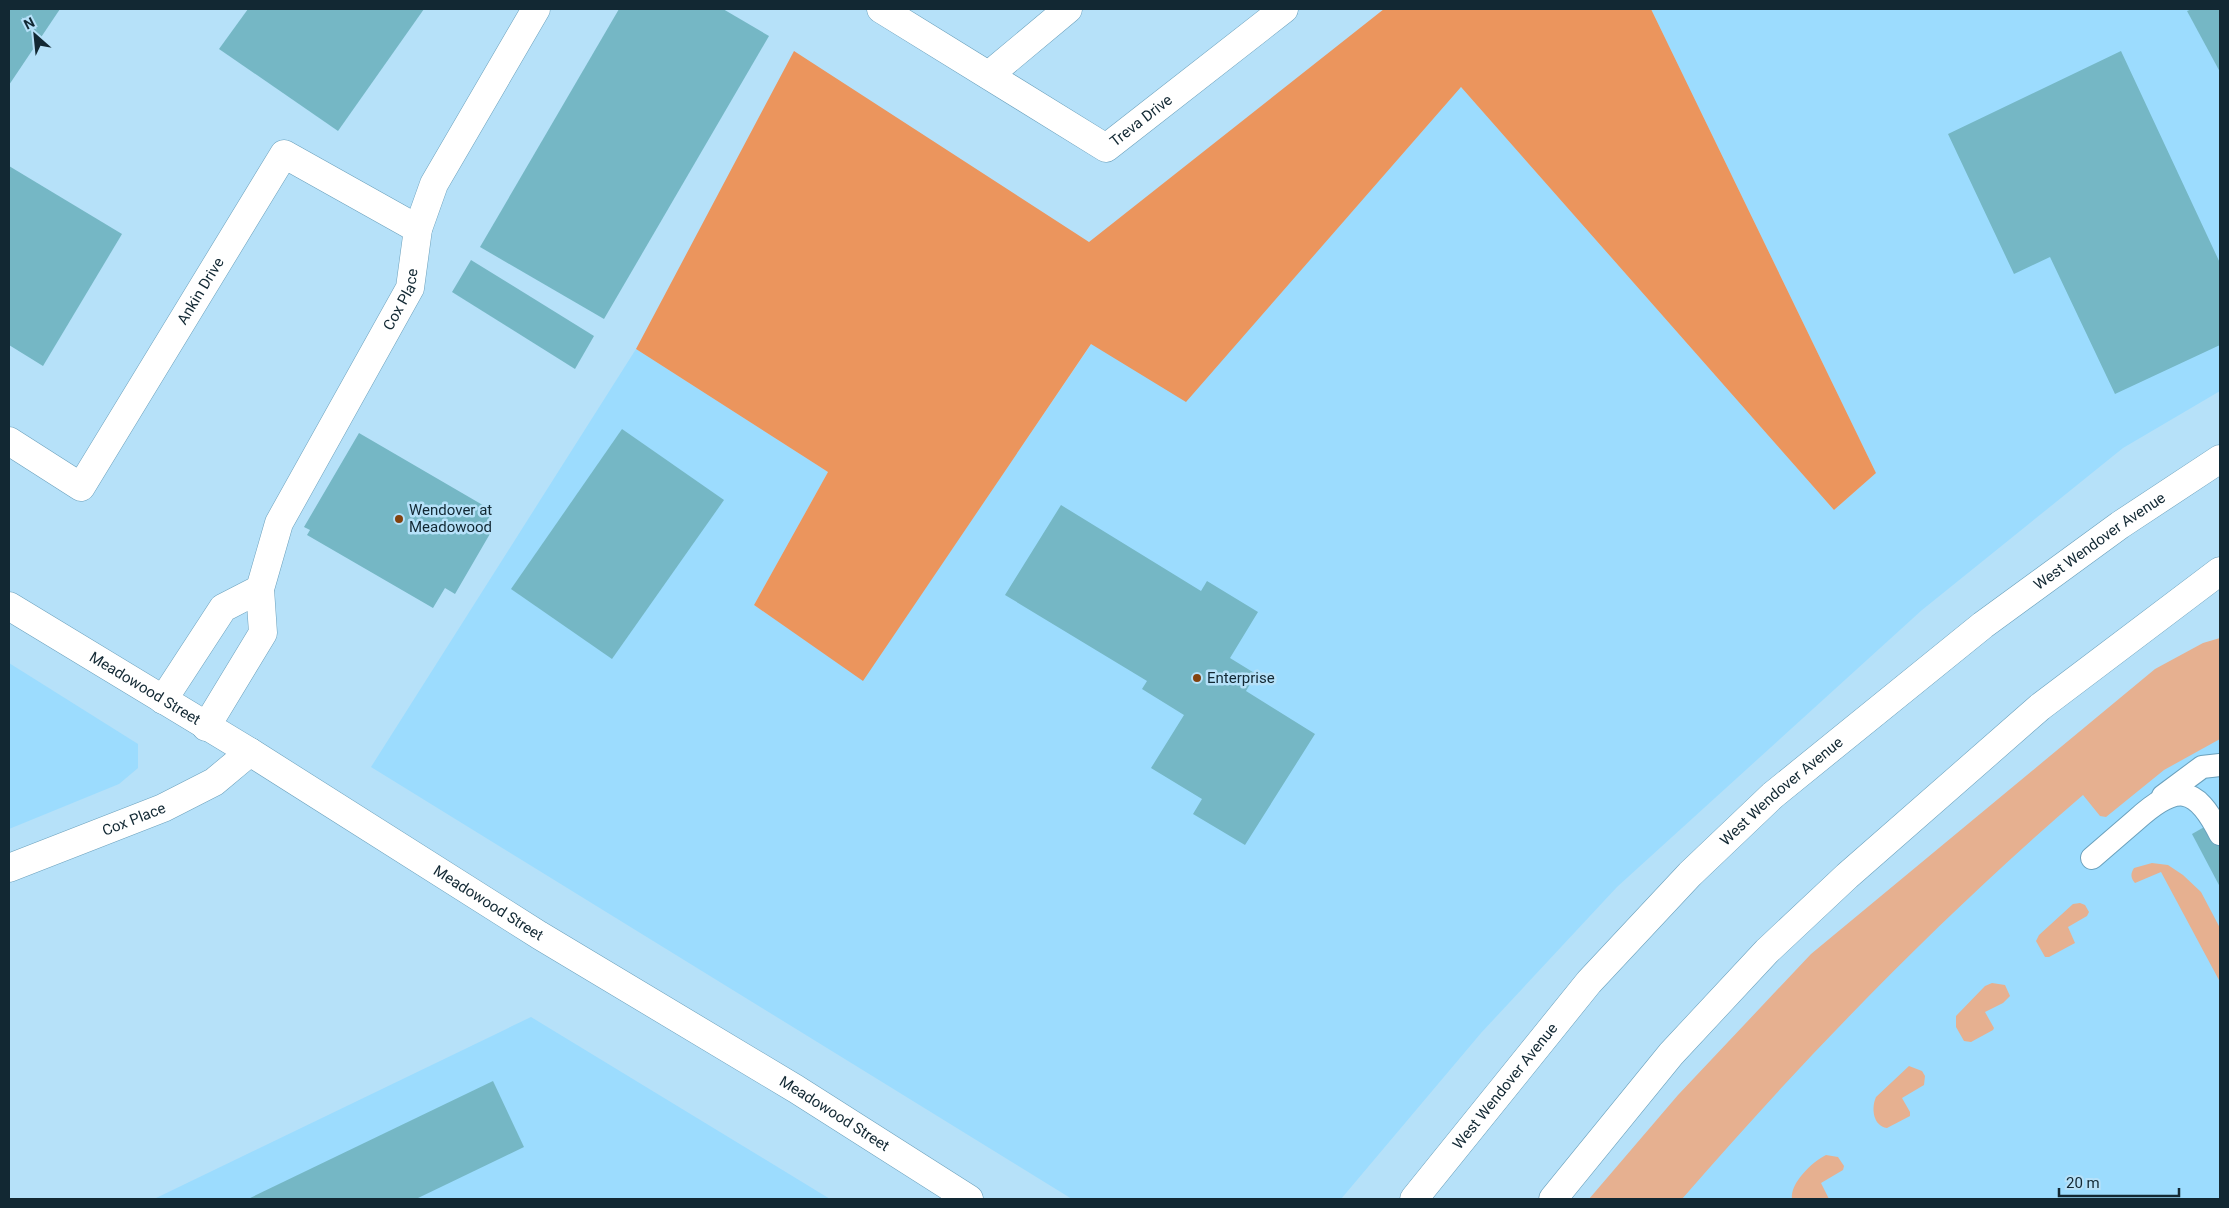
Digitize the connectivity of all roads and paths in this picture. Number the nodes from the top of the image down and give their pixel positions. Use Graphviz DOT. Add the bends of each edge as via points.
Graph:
graph roads {
  1 [pos="536,9"];
  2 [pos="881,9"];
  3 [pos="1068,9"];
  4 [pos="1284,9"];
  5 [pos="989,75"];
  6 [pos="418,229"];
  7 [pos="9,441"];
  8 [pos="2220,459"];
  9 [pos="2220,572"];
  10 [pos="260,589"];
  11 [pos="9,606"];
  12 [pos="163,700"];
  13 [pos="206,727"];
  14 [pos="250,752"];
  15 [pos="2214,763"];
  16 [pos="2157,801"];
  17 [pos="2220,834"];
  18 [pos="2092,858"];
  19 [pos="9,868"];
  20 [pos="969,1199"];
  21 [pos="1414,1199"];
  22 [pos="1553,1199"];
  1 -- 6 [label="main road, Cox Place" via="434,184"];
  2 -- 5 [label="main road, Treva Drive"];
  3 -- 5 [label="main road"];
  4 -- 5 [label="main road, Treva Drive" via="1106,148"];
  6 -- 7 [label="main road, Ankin Drive" via="284,154 81,487"];
  6 -- 10 [label="main road, Cox Place" via="410,288 279,523"];
  8 -- 21 [label="main road, West Wendover Avenue" via="2120,525 1983,625 1773,795 1690,874 1589,982"];
  9 -- 22 [label="main road" via="2040,707 1847,876 1767,951 1671,1054"];
  10 -- 12 [label="main road" via="222,608"];
  10 -- 13 [label="main road, Cox Place" via="263,633"];
  11 -- 12 [label="main road, Meadowood Street"];
  12 -- 13 [label="main road, Meadowood Street"];
  13 -- 14 [label="main road, Meadowood Street"];
  14 -- 19 [label="main road, Cox Place" via="214,782 163,808"];
  14 -- 20 [label="main road, Meadowood Street"];
  15 -- 16 [label="lane"];
  16 -- 17 [label="lane" via="2171,794 2184,794 2195,799 2206,809"];
  16 -- 18 [label="lane"];
}
